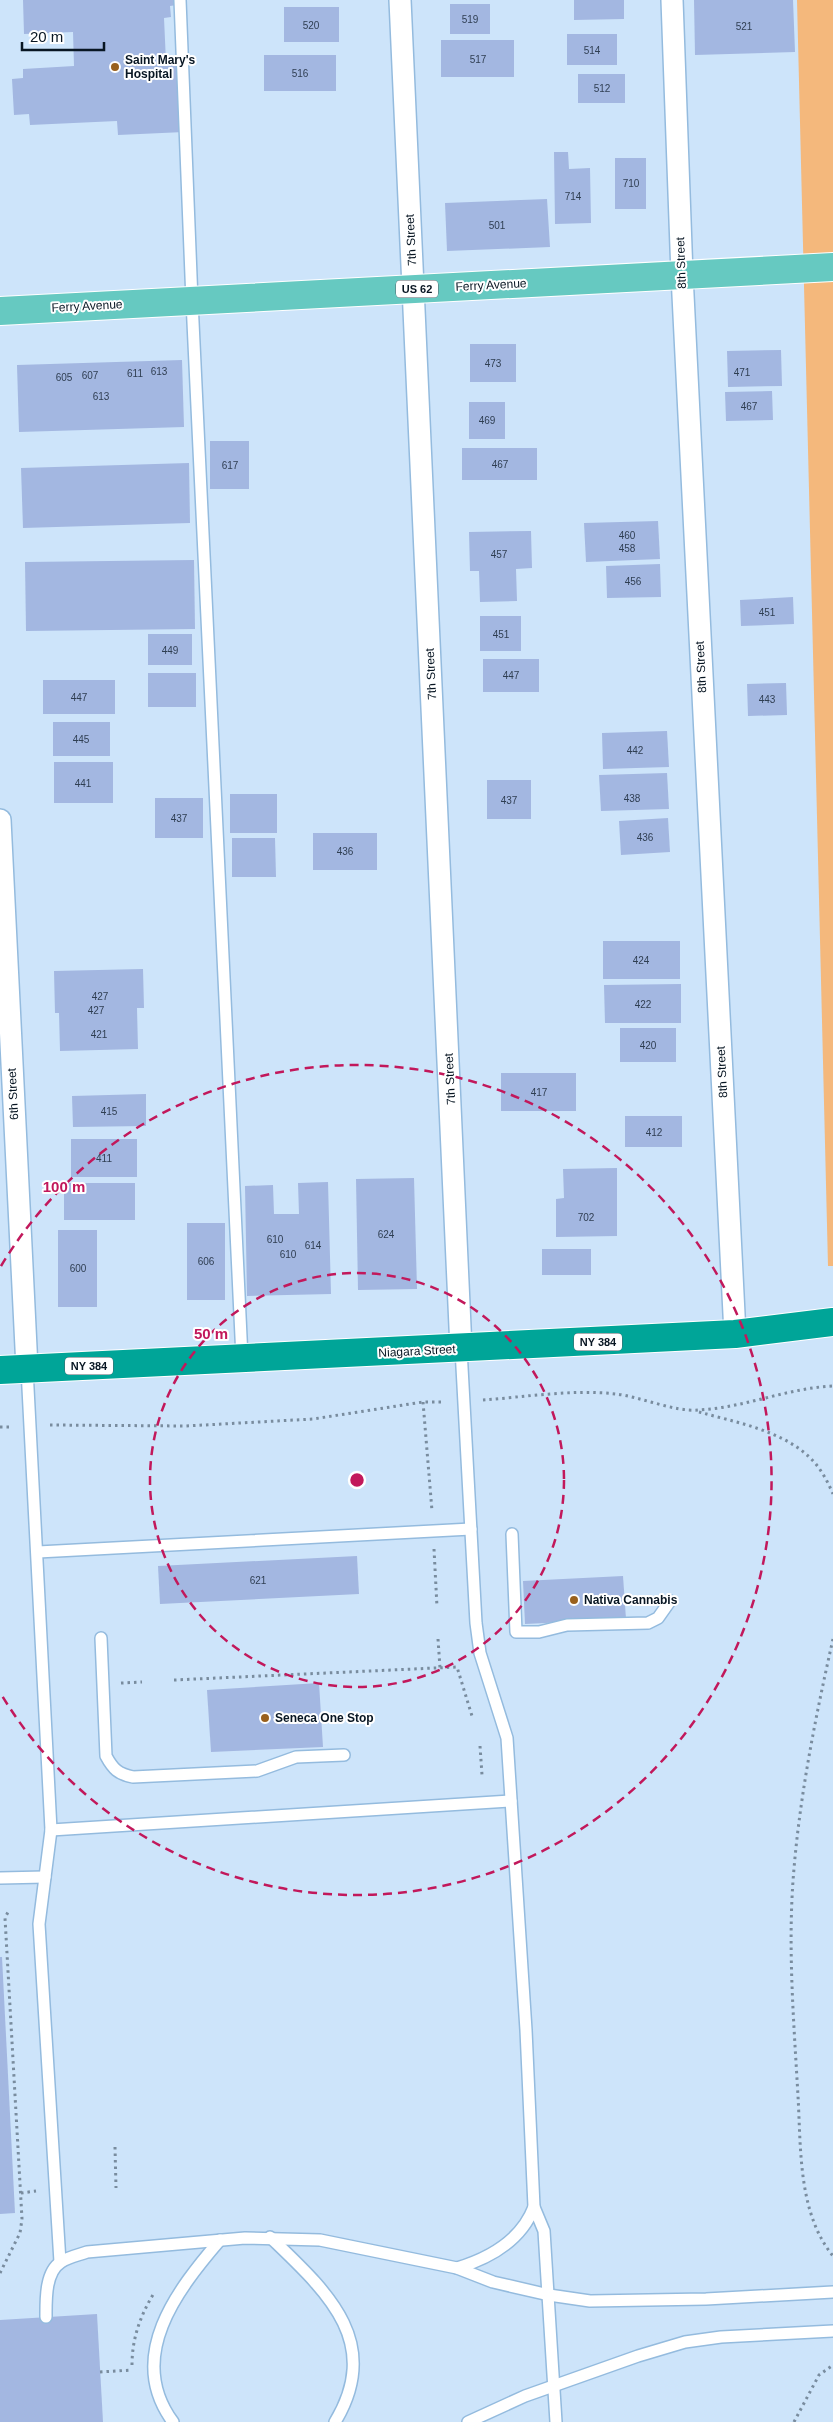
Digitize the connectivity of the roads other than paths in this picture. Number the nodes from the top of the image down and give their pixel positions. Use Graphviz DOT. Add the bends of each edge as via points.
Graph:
graph roads {
  1 [pos="180,0"];
  2 [pos="400,0"];
  3 [pos="672,0"];
  4 [pos="833,267"];
  5 [pos="682,275"];
  6 [pos="413,289"];
  7 [pos="192,301"];
  8 [pos="0,311"];
  9 [pos="0,820"];
  10 [pos="833,1322"];
  11 [pos="735,1334"];
  12 [pos="461,1349"];
  13 [pos="242,1358"];
  14 [pos="27,1368"];
  15 [pos="0,1370"];
  16 [pos="471,1529"];
  17 [pos="512,1534"];
  18 [pos="38,1552"];
  19 [pos="670,1601"];
  20 [pos="101,1638"];
  21 [pos="344,1755"];
  22 [pos="511,1802"];
  23 [pos="51,1830"];
  24 [pos="45,1877"];
  25 [pos="0,1878"];
  26 [pos="534,2207"];
  27 [pos="270,2237"];
  28 [pos="220,2240"];
  29 [pos="60,2262"];
  30 [pos="457,2268"];
  31 [pos="833,2292"];
  32 [pos="549,2295"];
  33 [pos="46,2317"];
  34 [pos="833,2331"];
  35 [pos="554,2386"];
  36 [pos="173,2422"];
  37 [pos="335,2422"];
  38 [pos="468,2422"];
  39 [pos="556,2422"];
  1 -- 7 [label="lane"];
  2 -- 6 [label="street, 7th Street"];
  3 -- 5 [label="street, 8th Street"];
  4 -- 5 [label="main road, Ferry Avenue / US 62"];
  5 -- 6 [label="main road, Ferry Avenue / US 62"];
  5 -- 11 [label="street, 8th Street"];
  6 -- 7 [label="main road, Ferry Avenue / US 62"];
  6 -- 12 [label="street, 7th Street"];
  7 -- 8 [label="main road, Ferry Avenue / US 62"];
  7 -- 13 [label="lane"];
  9 -- 14 [label="street, 6th Street"];
  10 -- 11 [label="highway, Niagara Street / NY 384"];
  11 -- 12 [label="highway, Niagara Street / NY 384"];
  12 -- 13 [label="highway, Niagara Street / NY 384"];
  12 -- 16 [label="lane"];
  13 -- 14 [label="highway, Niagara Street / NY 384"];
  14 -- 15 [label="highway, Niagara Street / NY 384"];
  14 -- 18 [label="lane"];
  16 -- 18 [label="lane"];
  16 -- 22 [label="lane" via="480,1653 507,1738"];
  17 -- 19 [label="lane" via="516,1632 539,1632 567,1626 648,1623 658,1618"];
  18 -- 23 [label="lane"];
  20 -- 21 [label="lane" via="106,1756 113,1769 121,1775 133,1778 257,1771 296,1757"];
  22 -- 23 [label="lane"];
  22 -- 26 [label="lane"];
  23 -- 24 [label="lane"];
  24 -- 25 [label="lane"];
  24 -- 29 [label="lane" via="39,1924"];
  26 -- 30 [label="lane" via="521,2231 509,2243 474,2263"];
  26 -- 32 [label="lane" via="544,2231"];
  27 -- 28 [label="lane"];
  27 -- 30 [label="lane" via="320,2240"];
  27 -- 37 [label="lane" via="336,2307 350,2335 351,2377 346,2404"];
  28 -- 29 [label="lane" via="87,2252"];
  28 -- 36 [label="lane" via="191,2274 160,2326 154,2354 155,2382 163,2408"];
  29 -- 33 [label="lane" via="50,2276"];
  30 -- 32 [label="lane" via="493,2282"];
  31 -- 32 [label="lane" via="590,2301"];
  32 -- 35 [label="lane"];
  34 -- 35 [label="lane" via="685,2342"];
  35 -- 38 [label="lane"];
  35 -- 39 [label="lane"];
}
